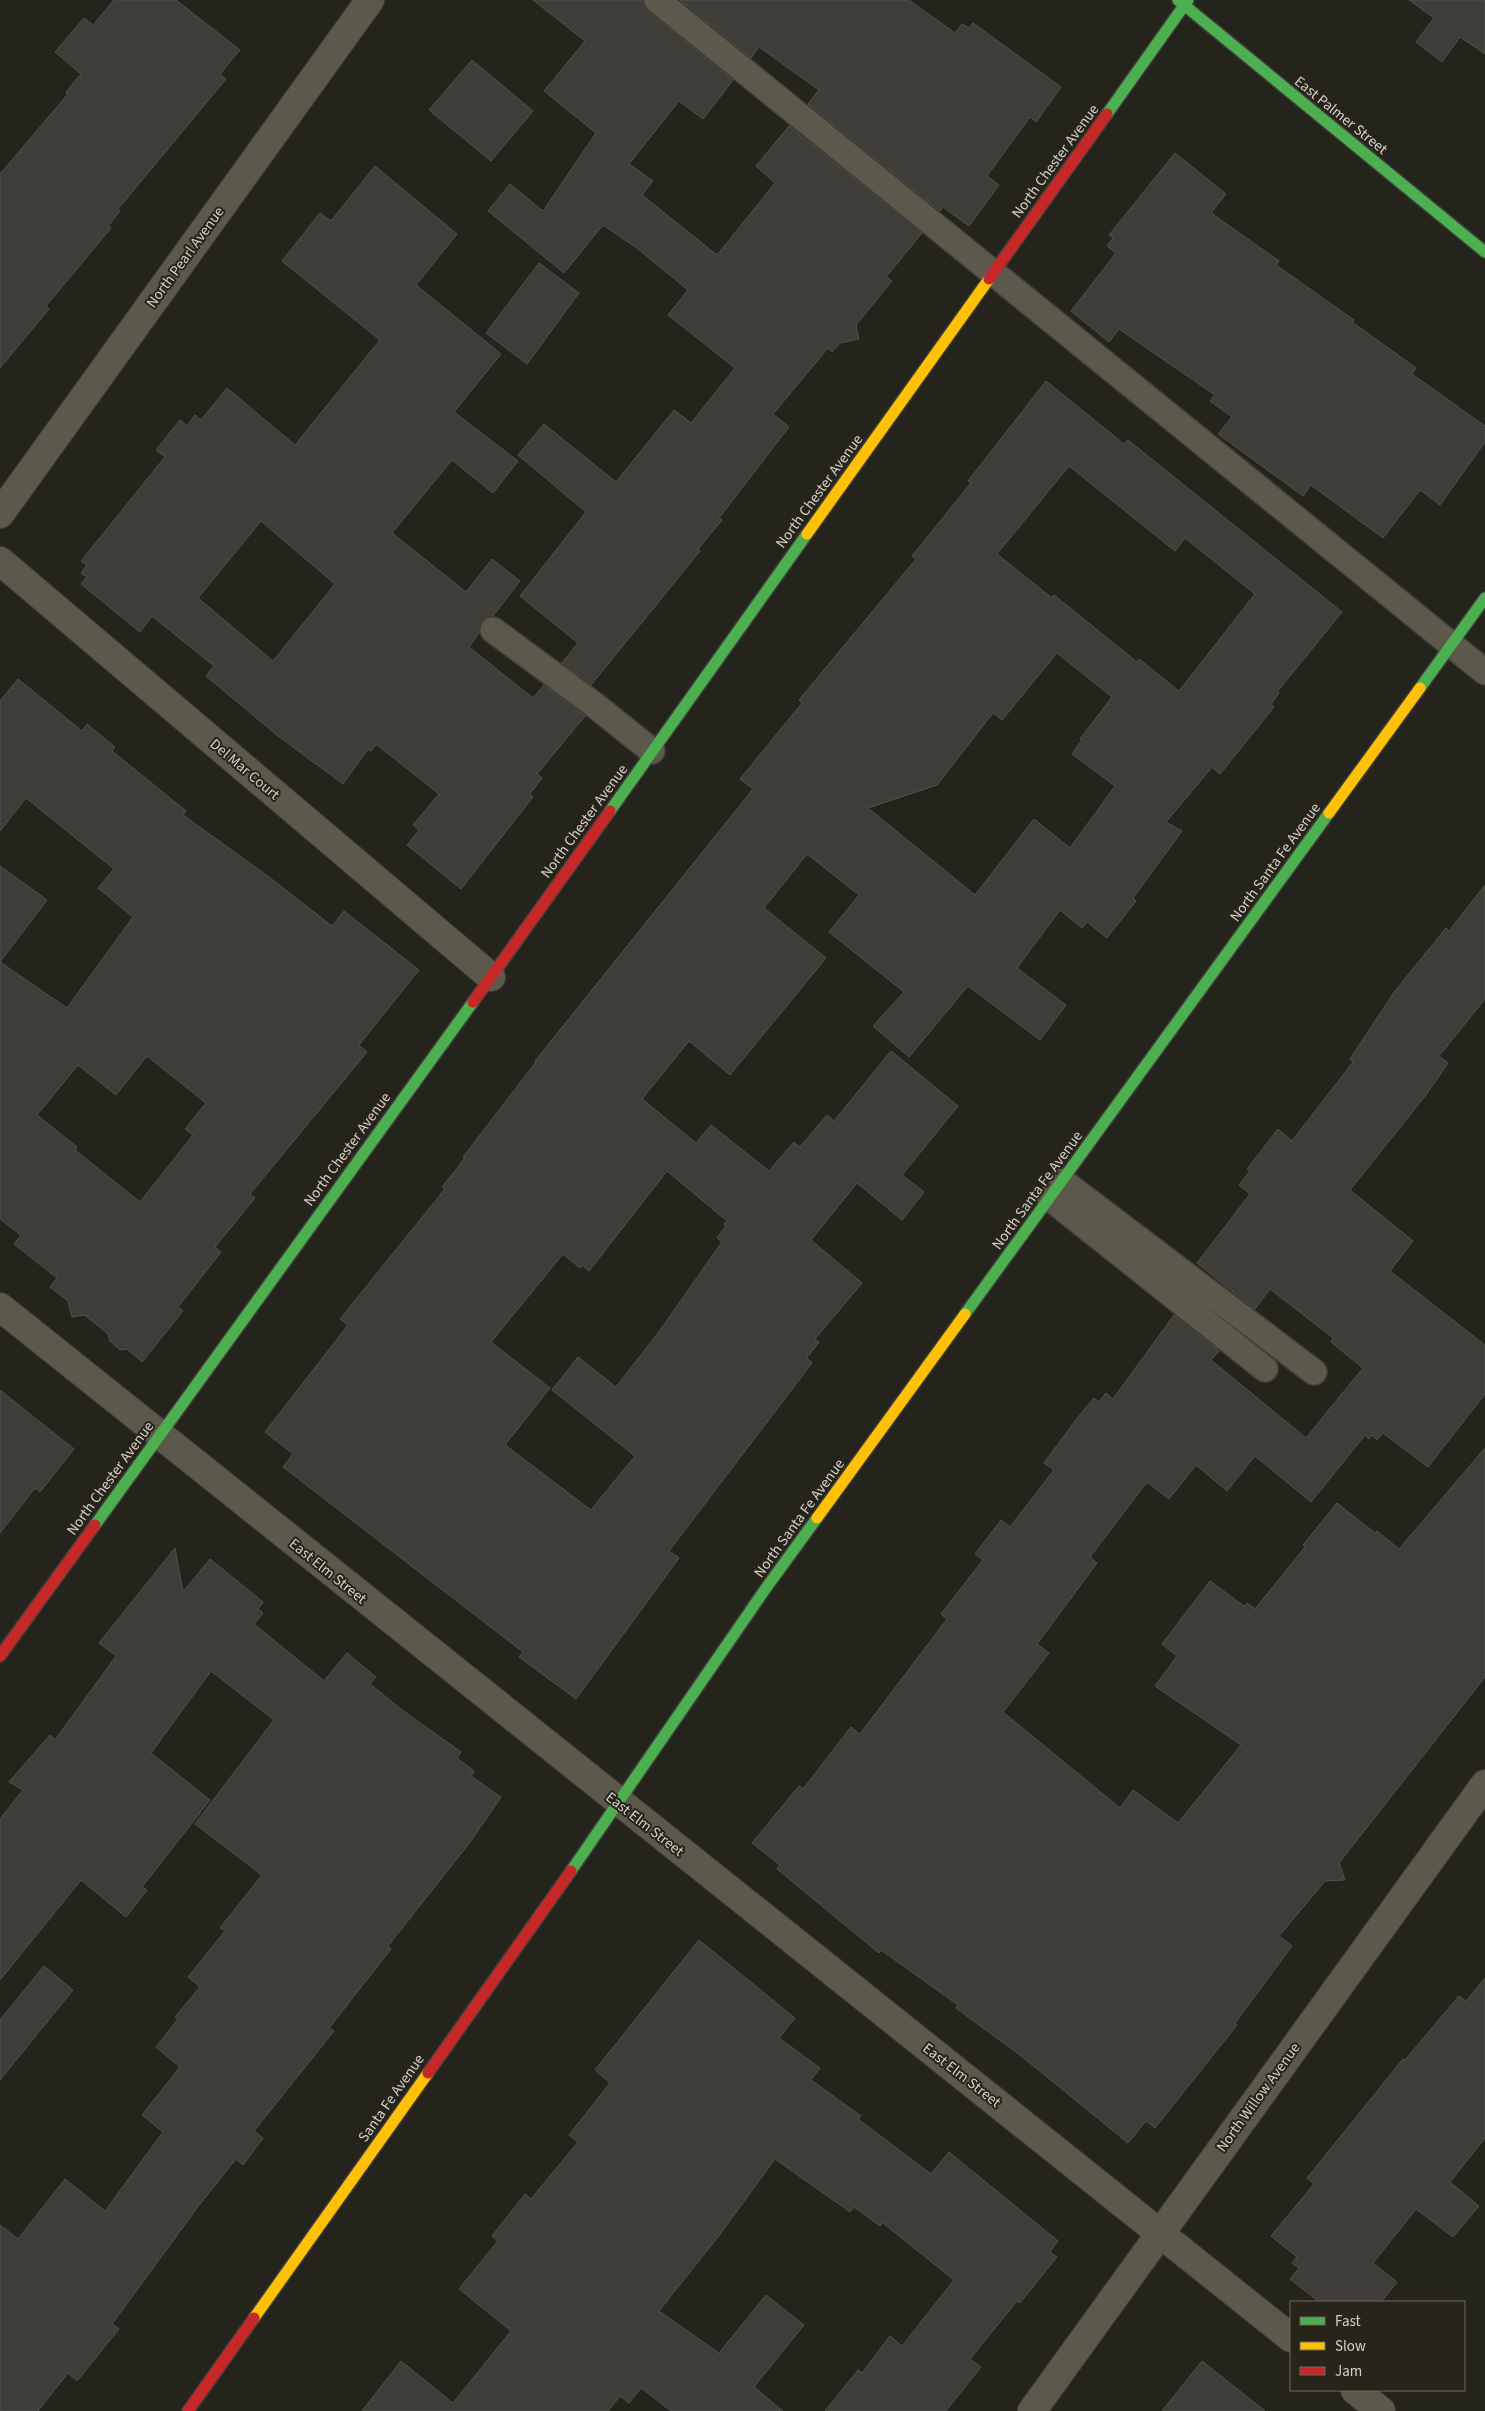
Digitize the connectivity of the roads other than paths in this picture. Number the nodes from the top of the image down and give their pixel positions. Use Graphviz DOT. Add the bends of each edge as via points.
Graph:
graph roads {
  1 [pos="370,0"];
  2 [pos="657,0"];
  3 [pos="1184,2"];
  4 [pos="1485,252"];
  5 [pos="992,274"];
  6 [pos="0,514"];
  7 [pos="0,561"];
  8 [pos="1485,598"];
  9 [pos="493,630"];
  10 [pos="1451,645"];
  11 [pos="1485,672"];
  12 [pos="652,750"];
  13 [pos="491,977"];
  14 [pos="1056,1189"];
  15 [pos="0,1307"];
  16 [pos="1264,1369"];
  17 [pos="1314,1372"];
  18 [pos="159,1436"];
  19 [pos="0,1656"];
  20 [pos="1485,1784"];
  21 [pos="619,1803"];
  22 [pos="1160,2232"];
  23 [pos="1290,2337"];
  24 [pos="1356,2391"];
  25 [pos="188,2411"];
  26 [pos="1032,2411"];
  27 [pos="1381,2411"];
  1 -- 6 [label="street, North Pearl Avenue"];
  2 -- 5 [label="lane"];
  3 -- 4 [label="main road, East Palmer Street"];
  3 -- 5 [label="main road, North Chester Avenue"];
  5 -- 10 [label="lane"];
  5 -- 12 [label="main road, North Chester Avenue"];
  7 -- 13 [label="street, Del Mar Court"];
  8 -- 10 [label="main road, North Santa Fe Avenue"];
  9 -- 12 [label="lane"];
  10 -- 11 [label="lane"];
  10 -- 14 [label="main road, North Santa Fe Avenue"];
  12 -- 13 [label="main road, North Chester Avenue"];
  13 -- 18 [label="main road, North Chester Avenue"];
  14 -- 16 [label="lane"];
  14 -- 17 [label="lane"];
  14 -- 21 [label="main road, North Santa Fe Avenue" via="766,1588"];
  15 -- 18 [label="street, East Elm Street"];
  18 -- 19 [label="main road, North Chester Avenue"];
  18 -- 21 [label="street, East Elm Street"];
  20 -- 22 [label="street, North Willow Avenue"];
  21 -- 22 [label="street, East Elm Street"];
  21 -- 25 [label="main road, Santa Fe Avenue"];
  22 -- 23 [label="street, East Elm Street"];
  22 -- 26 [label="street, North Willow Avenue"];
  24 -- 27 [label="street"];
}
